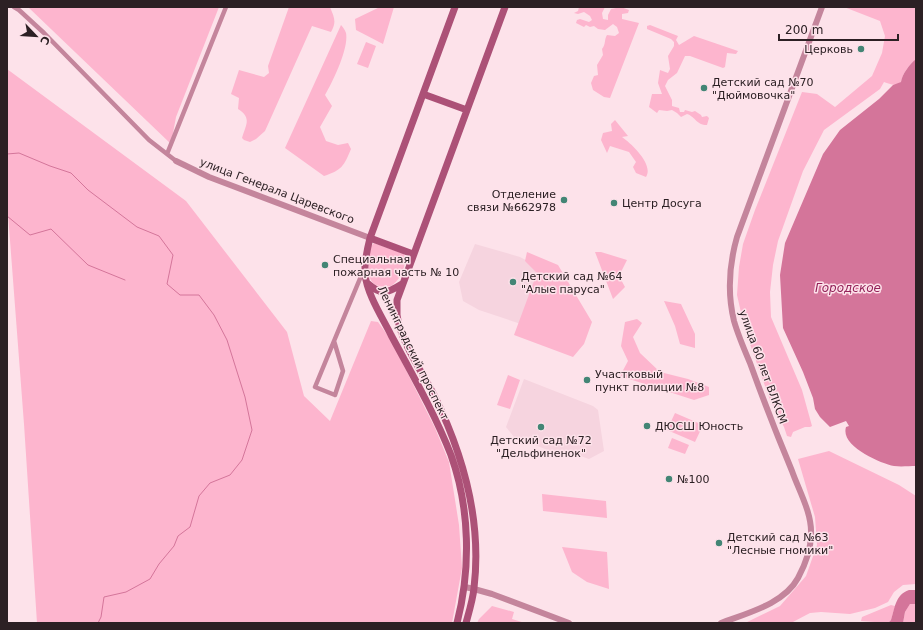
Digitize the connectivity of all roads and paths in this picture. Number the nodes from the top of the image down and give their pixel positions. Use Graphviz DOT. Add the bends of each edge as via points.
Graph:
graph roads {
  1 [pos="14,7"];
  2 [pos="226,7"];
  3 [pos="455,7"];
  4 [pos="505,7"];
  5 [pos="822,7"];
  6 [pos="423,94"];
  7 [pos="467,110"];
  8 [pos="167,154"];
  9 [pos="176,161"];
  10 [pos="370,238"];
  11 [pos="413,254"];
  12 [pos="365,266"];
  13 [pos="367,282"];
  14 [pos="402,284"];
  15 [pos="334,341"];
  16 [pos="465,588"];
  17 [pos="474,589"];
  18 [pos="457,623"];
  19 [pos="466,623"];
  20 [pos="568,623"];
  21 [pos="721,623"];
  1 -- 8 [label="street" via="44,33 149,140"];
  2 -- 8 [label="street"];
  3 -- 6 [label="main road, Ленинградский проспект"];
  4 -- 7 [label="main road, Ленинградский проспект"];
  5 -- 21 [label="street, улица 60 лет ВЛКСМ" via="737,237 729,276 734,322 807,509 811,534 810,548 798,578 780,597"];
  6 -- 7 [label="main road"];
  6 -- 10 [label="main road, Ленинградский проспект"];
  7 -- 11 [label="main road, Ленинградский проспект"];
  8 -- 9 [label="street"];
  9 -- 10 [label="street, улица Генерала Царевского" via="209,177"];
  10 -- 11 [label="main road"];
  10 -- 12 [label="main road, Ленинградский проспект"];
  11 -- 14 [label="main road, Ленинградский проспект"];
  12 -- 13 [label="main road, Ленинградский проспект"];
  12 -- 15 [label="street"];
  13 -- 14 [label="main road" via="377,291 384,292"];
  13 -- 16 [label="main road, Ленинградский проспект" via="375,304 451,456 460,489 464,521"];
  14 -- 17 [label="main road, Ленинградский проспект" via="397,300 397,316 403,336 434,395 459,456 468,488 476,541"];
  15 -- 15 [label="street" via="315,387 335,395 343,371"];
  16 -- 17 [label="street"];
  16 -- 18 [label="main road, Ленинградский проспект"];
  17 -- 19 [label="main road, Ленинградский проспект"];
  17 -- 20 [label="street"];
}
